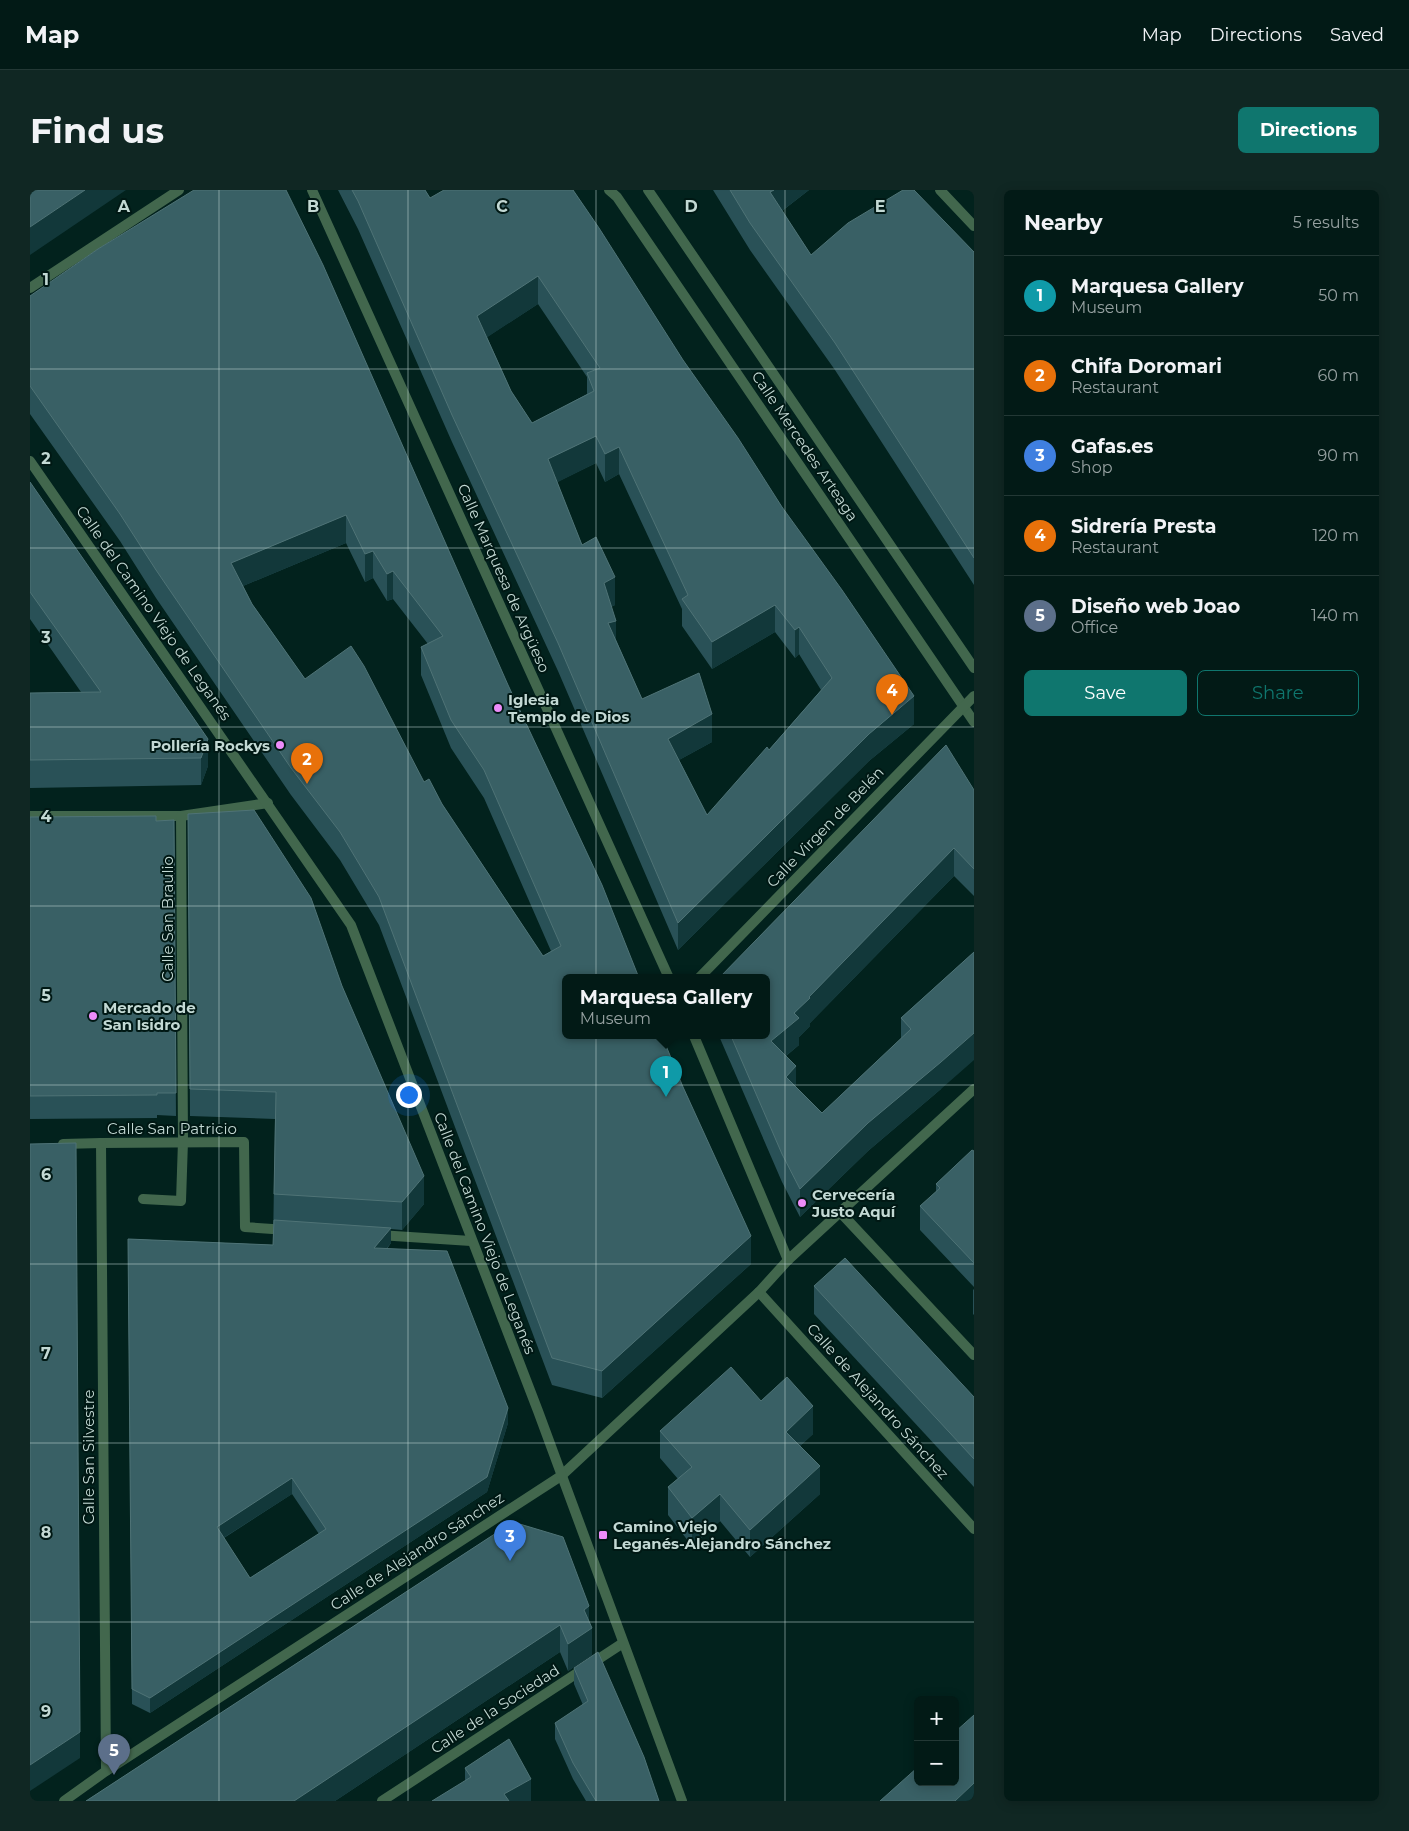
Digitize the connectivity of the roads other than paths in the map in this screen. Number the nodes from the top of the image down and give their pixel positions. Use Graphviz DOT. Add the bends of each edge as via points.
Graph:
graph roads {
  1 [pos="178,190"];
  2 [pos="312,190"];
  3 [pos="609,190"];
  4 [pos="648,190"];
  5 [pos="940,190"];
  6 [pos="974,226"];
  7 [pos="30,288"];
  8 [pos="30,461"];
  9 [pos="974,668"];
  10 [pos="974,696"];
  11 [pos="963,706"];
  12 [pos="974,722"];
  13 [pos="268,804"];
  14 [pos="30,816"];
  15 [pos="181,816"];
  16 [pos="667,974"];
  17 [pos="703,974"];
  18 [pos="695,1039"];
  19 [pos="974,1089"];
  20 [pos="183,1141"];
  21 [pos="101,1143"];
  22 [pos="48,1145"];
  23 [pos="143,1199"];
  24 [pos="840,1212"];
  25 [pos="294,1230"];
  26 [pos="372,1235"];
  27 [pos="471,1240"];
  28 [pos="788,1260"];
  29 [pos="759,1292"];
  30 [pos="974,1355"];
  31 [pos="562,1476"];
  32 [pos="974,1529"];
  33 [pos="624,1643"];
  34 [pos="106,1771"];
  35 [pos="64,1801"];
  36 [pos="382,1801"];
  37 [pos="682,1801"];
  1 -- 7 [label="street"];
  2 -- 16 [label="street, Calle Marquesa de Argüeso"];
  3 -- 11 [label="street, Calle Mercedes Arteaga" via="617,197"];
  4 -- 9 [label="street, Calle Mercedes Arteaga"];
  5 -- 6 [label="street"];
  8 -- 13 [label="street, Calle del Camino Viejo de Leganés"];
  10 -- 11 [label="street, Calle Virgen de Belén"];
  11 -- 12 [label="street, Calle Mercedes Arteaga"];
  11 -- 17 [label="street, Calle Virgen de Belén"];
  13 -- 15 [label="street"];
  13 -- 27 [label="street, Calle del Camino Viejo de Leganés" via="351,925"];
  14 -- 15 [label="street"];
  15 -- 20 [label="street, Calle San Braulio"];
  18 -- 28 [label="street"];
  19 -- 24 [label="street, Calle de Alejandro Sánchez"];
  20 -- 21 [label="street, Calle San Patricio"];
  20 -- 23 [label="street, Calle San Braulio" via="181,1201"];
  20 -- 25 [label="street, Calle San Patricio" via="244,1142 245,1227"];
  21 -- 22 [label="street, Calle San Patricio"];
  21 -- 34 [label="street, Calle San Silvestre"];
  24 -- 28 [label="street, Calle de Alejandro Sánchez"];
  24 -- 30 [label="street"];
  26 -- 27 [label="street"];
  27 -- 31 [label="street, Calle del Camino Viejo de Leganés"];
  28 -- 29 [label="street, Calle de Alejandro Sánchez"];
  29 -- 31 [label="street, Calle de Alejandro Sánchez"];
  29 -- 32 [label="street, Calle de Alejandro Sánchez"];
  31 -- 33 [label="street, Calle del Camino Viejo de Leganés"];
  31 -- 34 [label="street, Calle de Alejandro Sánchez"];
  33 -- 36 [label="street, Calle de la Sociedad"];
  33 -- 37 [label="street, Calle del Camino Viejo de Leganés"];
  34 -- 35 [label="street, Calle de Alejandro Sánchez"];
}
